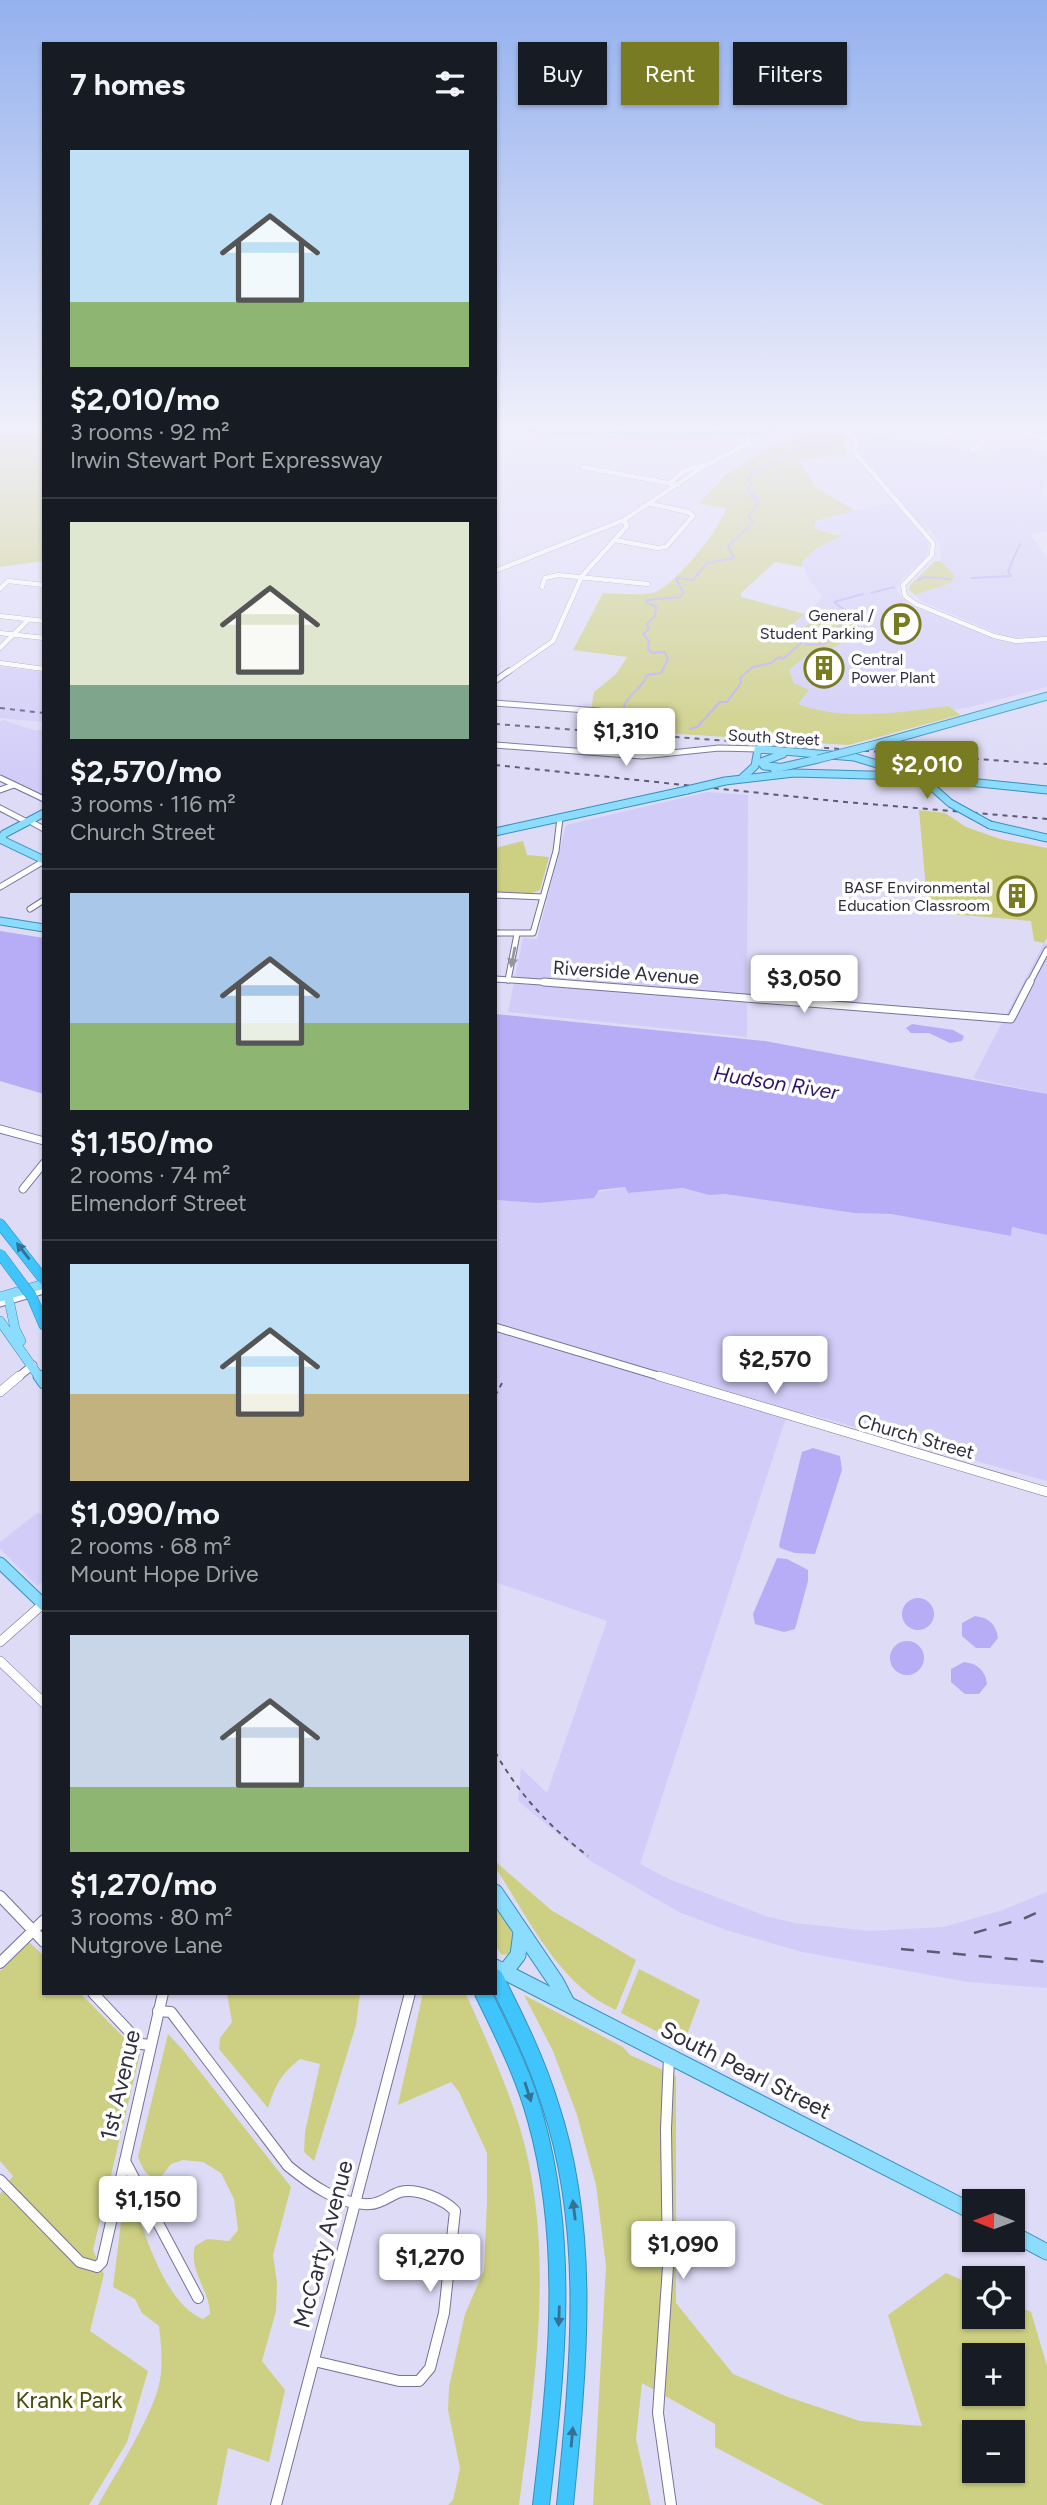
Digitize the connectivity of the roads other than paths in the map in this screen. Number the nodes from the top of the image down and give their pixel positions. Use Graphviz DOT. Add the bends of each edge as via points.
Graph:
graph roads {
  1 [pos="566,543"];
  2 [pos="612,543"];
  3 [pos="630,543"];
  4 [pos="670,543"];
  5 [pos="933,543"];
  6 [pos="497,570"];
  7 [pos="582,576"];
  8 [pos="648,584"];
  9 [pos="42,585"];
  10 [pos="542,587"];
  11 [pos="0,589"];
  12 [pos="0,616"];
  13 [pos="28,620"];
  14 [pos="42,621"];
  15 [pos="0,633"];
  16 [pos="14,634"];
  17 [pos="42,638"];
  18 [pos="1047,639"];
  19 [pos="0,648"];
  20 [pos="0,663"];
  21 [pos="42,669"];
  22 [pos="497,680"];
  23 [pos="1047,696"];
  24 [pos="497,702"];
  25 [pos="599,711"];
  26 [pos="497,745"];
  27 [pos="800,752"];
  28 [pos="759,757"];
  29 [pos="814,760"];
  30 [pos="874,761"];
  31 [pos="782,767"];
  32 [pos="822,772"];
  33 [pos="868,773"];
  34 [pos="743,777"];
  35 [pos="920,777"];
  36 [pos="0,778"];
  37 [pos="954,782"];
  38 [pos="15,785"];
  39 [pos="0,790"];
  40 [pos="1047,790"];
  41 [pos="940,794"];
  42 [pos="42,798"];
  43 [pos="0,808"];
  44 [pos="42,816"];
  45 [pos="560,818"];
  46 [pos="30,822"];
  47 [pos="42,828"];
  48 [pos="497,832"];
  49 [pos="0,837"];
  50 [pos="1047,838"];
  51 [pos="42,859"];
  52 [pos="42,861"];
  53 [pos="0,887"];
  54 [pos="497,895"];
  55 [pos="542,897"];
  56 [pos="42,902"];
  57 [pos="30,909"];
  58 [pos="0,921"];
  59 [pos="42,928"];
  60 [pos="497,933"];
  61 [pos="517,934"];
  62 [pos="1047,950"];
  63 [pos="497,979"];
  64 [pos="508,980"];
  65 [pos="0,1129"];
  66 [pos="42,1140"];
  67 [pos="42,1165"];
  68 [pos="23,1189"];
  69 [pos="0,1224"];
  70 [pos="0,1254"];
  71 [pos="42,1279"];
  72 [pos="42,1283"];
  73 [pos="42,1290"];
  74 [pos="32,1297"];
  75 [pos="4,1299"];
  76 [pos="42,1310"];
  77 [pos="42,1320"];
  78 [pos="0,1321"];
  79 [pos="497,1328"];
  80 [pos="31,1362"];
  81 [pos="42,1379"];
  82 [pos="0,1392"];
  83 [pos="1047,1492"];
  84 [pos="0,1563"];
  85 [pos="42,1604"];
  86 [pos="42,1606"];
  87 [pos="0,1642"];
  88 [pos="0,1661"];
  89 [pos="42,1701"];
  90 [pos="497,1895"];
  91 [pos="0,1896"];
  92 [pos="42,1922"];
  93 [pos="521,1930"];
  94 [pos="33,1931"];
  95 [pos="42,1940"];
  96 [pos="0,1963"];
  97 [pos="498,1972"];
  98 [pos="95,1995"];
  99 [pos="162,1995"];
  100 [pos="409,1995"];
  101 [pos="484,1995"];
  102 [pos="567,2003"];
  103 [pos="158,2011"];
  104 [pos="151,2045"];
  105 [pos="669,2057"];
  106 [pos="125,2160"];
  107 [pos="0,2179"];
  108 [pos="356,2202"];
  109 [pos="962,2206"];
  110 [pos="1026,2241"];
  111 [pos="1047,2252"];
  112 [pos="198,2298"];
  113 [pos="314,2361"];
  114 [pos="276,2505"];
  115 [pos="541,2505"];
  116 [pos="565,2505"];
  117 [pos="671,2505"];
  1 -- 6 [label="street"];
  2 -- 7 [label="street"];
  3 -- 4 [label="street" via="657,548"];
  5 -- 18 [label="street" via="932,555 903,585 905,596 994,636 1016,641"];
  7 -- 8 [label="street"];
  7 -- 10 [label="street" via="550,575"];
  7 -- 22 [label="street" via="553,641"];
  9 -- 11 [label="street" via="8,580"];
  12 -- 13 [label="street"];
  13 -- 14 [label="street"];
  13 -- 16 [label="street"];
  15 -- 16 [label="street"];
  16 -- 17 [label="street"];
  16 -- 19 [label="street"];
  20 -- 21 [label="street"];
  23 -- 29 [label="main road, bridge"];
  24 -- 25 [label="street"];
  26 -- 28 [label="street, South Street" via="642,756 719,748"];
  27 -- 28 [label="main road, South Street"];
  27 -- 28 [label="main road"];
  27 -- 30 [label="main road, South Street"];
  28 -- 31 [label="main road"];
  28 -- 34 [label="main road"];
  29 -- 31 [label="main road"];
  29 -- 32 [label="main road" via="808,768"];
  30 -- 33 [label="main road" via="880,768"];
  30 -- 35 [label="main road, South Street"];
  31 -- 34 [label="main road"];
  32 -- 33 [label="main road"];
  32 -- 34 [label="main road"];
  33 -- 35 [label="main road"];
  34 -- 45 [label="main road, bridge"];
  35 -- 37 [label="main road, South Street"];
  35 -- 41 [label="main road"];
  36 -- 38 [label="street"];
  37 -- 40 [label="main road, South Street"];
  37 -- 41 [label="main road" via="940,785"];
  38 -- 39 [label="street"];
  38 -- 42 [label="street"];
  41 -- 50 [label="main road, bridge" via="990,825"];
  43 -- 46 [label="street"];
  44 -- 46 [label="main road"];
  45 -- 48 [label="main road"];
  45 -- 55 [label="street"];
  46 -- 47 [label="street"];
  46 -- 49 [label="main road"];
  49 -- 51 [label="main road"];
  52 -- 53 [label="street"];
  54 -- 55 [label="street"];
  55 -- 61 [label="street" via="533,933"];
  56 -- 57 [label="street"];
  58 -- 59 [label="main road"];
  60 -- 61 [label="street"];
  61 -- 64 [label="street, one-way"];
  62 -- 64 [label="street, Riverside Avenue" via="1010,1019"];
  63 -- 64 [label="street, Riverside Avenue"];
  65 -- 66 [label="street"];
  67 -- 68 [label="street"];
  71 -- 69 [label="highway, one-way"];
  70 -- 74 [label="highway, bridge"];
  72 -- 75 [label="main road"];
  73 -- 75 [label="street"];
  74 -- 76 [label="highway"];
  74 -- 77 [label="highway"];
  75 -- 80 [label="main road"];
  78 -- 80 [label="main road"];
  79 -- 83 [label="street, Church Street"];
  80 -- 81 [label="main road"];
  80 -- 82 [label="street"];
  84 -- 85 [label="main road"];
  86 -- 87 [label="street"];
  88 -- 89 [label="street"];
  90 -- 93 [label="main road"];
  91 -- 94 [label="street"];
  92 -- 94 [label="street"];
  93 -- 97 [label="main road" via="518,1955"];
  93 -- 102 [label="main road"];
  94 -- 95 [label="street"];
  94 -- 96 [label="street"];
  97 -- 102 [label="main road, South Pearl Street"];
  116 -- 97 [label="highway, one-way" via="579,2336 578,2249 565,2158 538,2064"];
  98 -- 104 [label="street" via="141,2044"];
  99 -- 103 [label="street, 1st Avenue"];
  100 -- 108 [label="street, McCarty Avenue"];
  101 -- 115 [label="highway, one-way" via="522,2073 538,2126 558,2245 558,2341"];
  102 -- 105 [label="main road, South Pearl Street"];
  103 -- 104 [label="street, 1st Avenue"];
  103 -- 108 [label="street" via="171,2012 288,2166 314,2185"];
  104 -- 106 [label="street, 1st Avenue"];
  105 -- 109 [label="main road, South Pearl Street"];
  105 -- 117 [label="street" via="668,2267 658,2413"];
  106 -- 107 [label="street, 1st Avenue" via="102,2262 97,2267 80,2262"];
  106 -- 112 [label="street"];
  108 -- 113 [label="street, McCarty Avenue"];
  108 -- 113 [label="street" via="382,2202 406,2192 447,2202 455,2210 444,2313 430,2368 419,2381 399,2381"];
  110 -- 111 [label="main road"];
  113 -- 114 [label="street, McCarty Avenue"];
}
